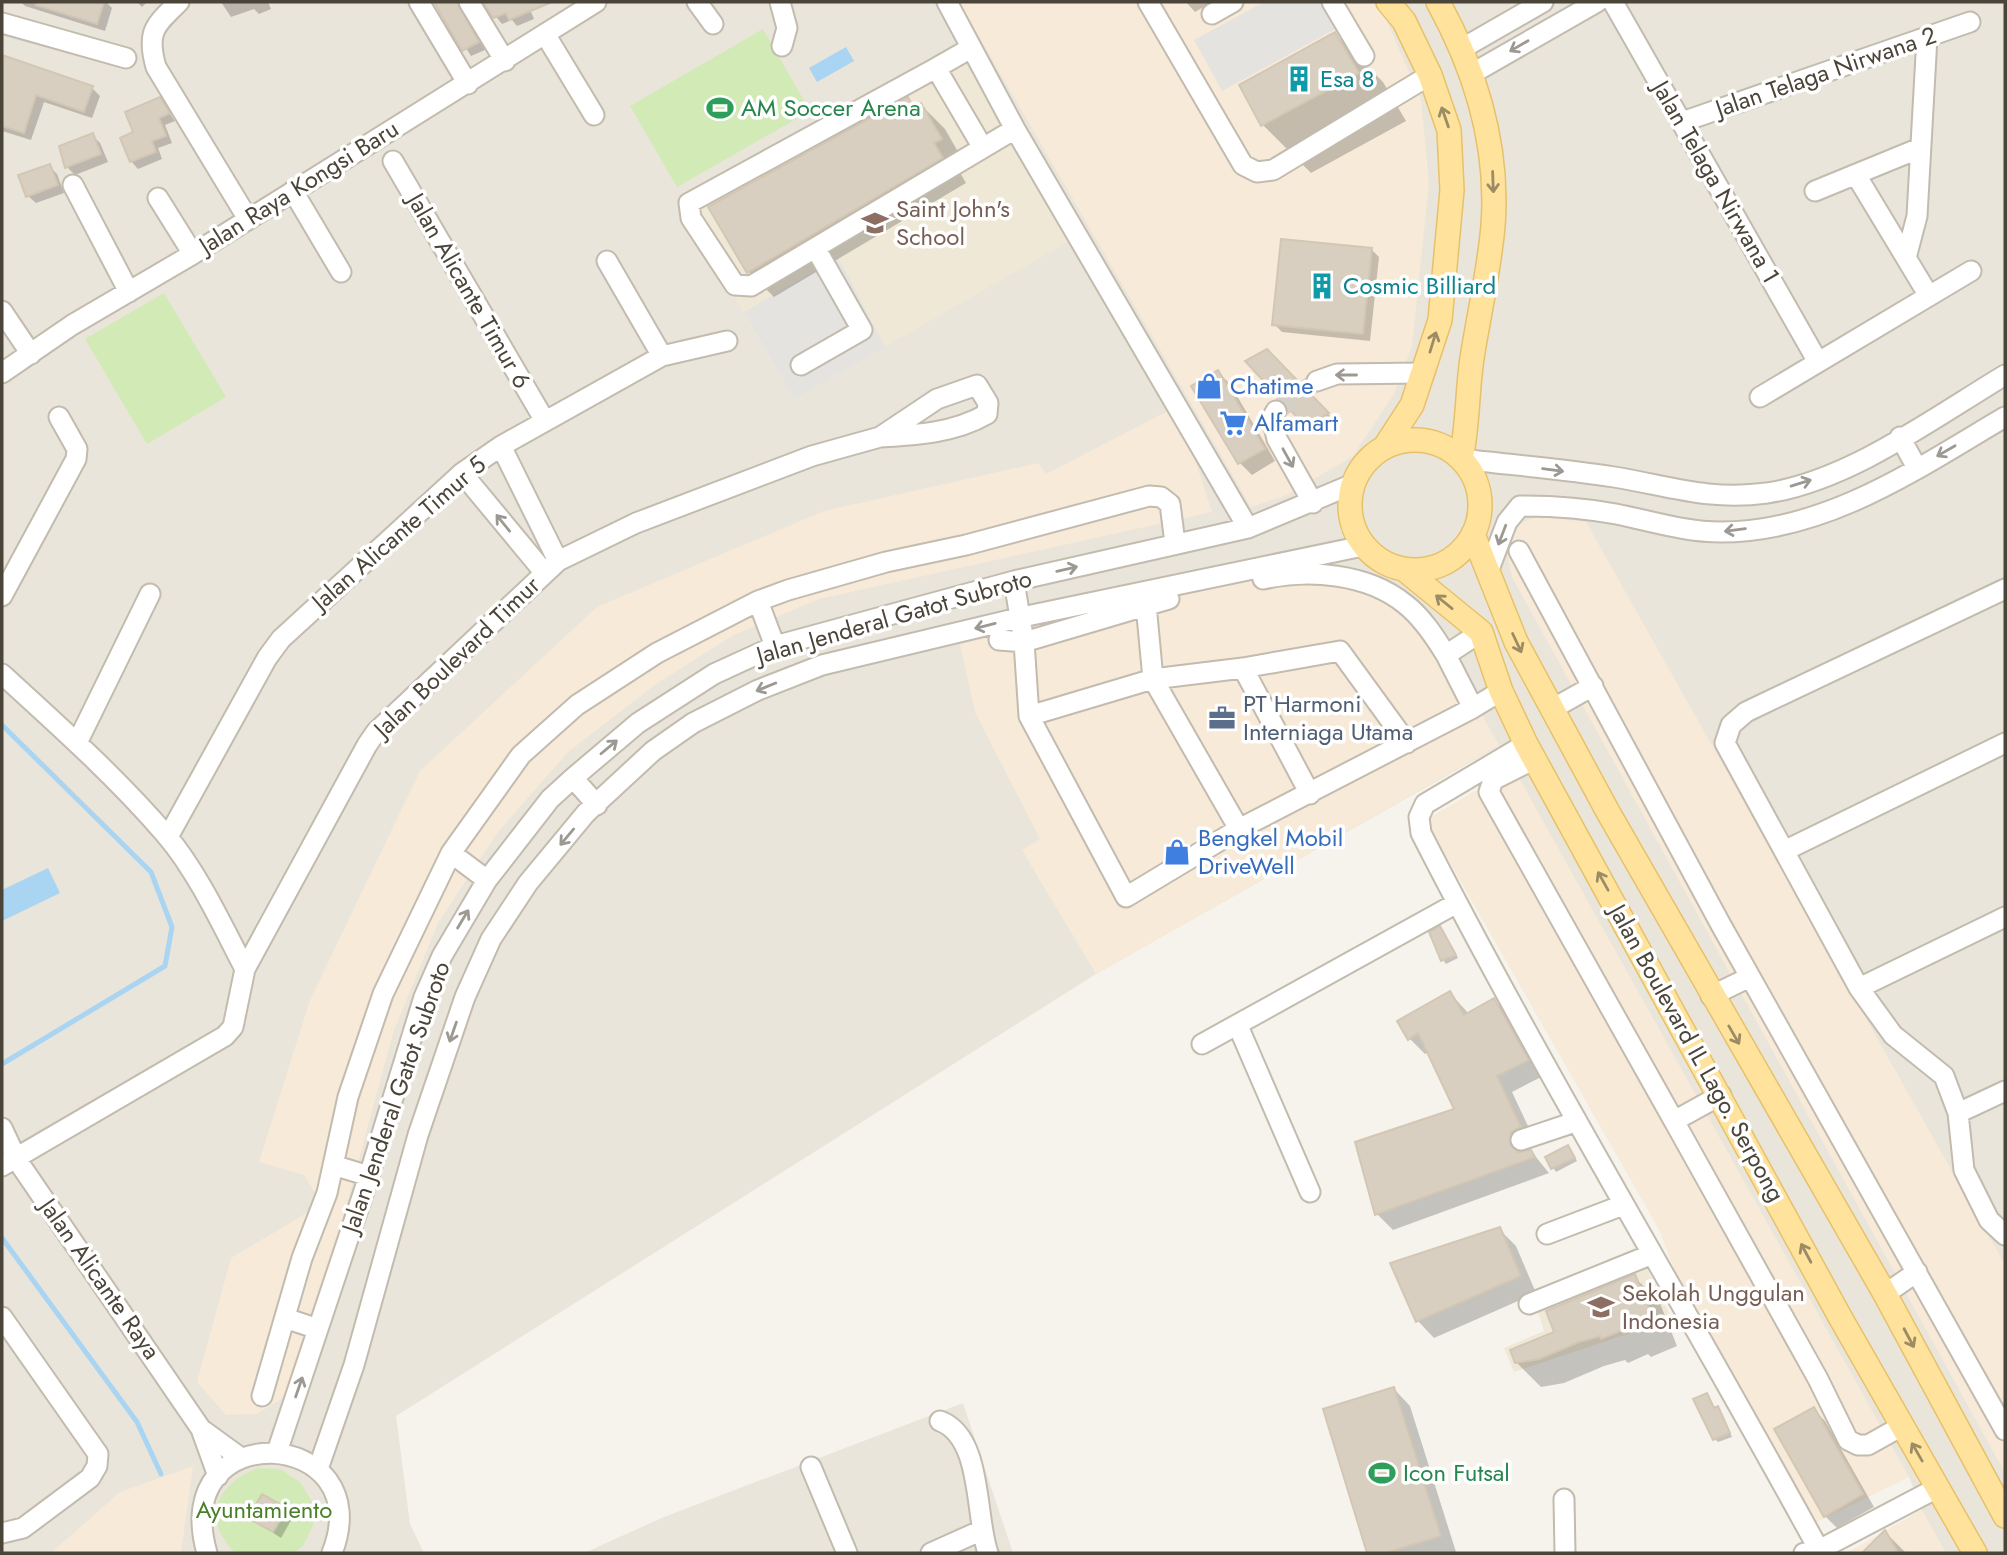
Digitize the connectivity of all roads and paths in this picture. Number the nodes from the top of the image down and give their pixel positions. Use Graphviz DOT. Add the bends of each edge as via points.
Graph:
graph roads {
  1 [pos="179,2"];
  2 [pos="419,2"];
  3 [pos="470,2"];
  4 [pos="596,2"];
  5 [pos="697,2"];
  6 [pos="780,2"];
  7 [pos="947,2"];
  8 [pos="1148,2"];
  9 [pos="1233,2"];
  10 [pos="1332,2"];
  11 [pos="1388,2"];
  12 [pos="1438,2"];
  13 [pos="1543,2"];
  14 [pos="1597,2"];
  15 [pos="1613,2"];
  16 [pos="1212,14"];
  17 [pos="1970,22"];
  18 [pos="2,23"];
  19 [pos="712,24"];
  20 [pos="545,34"];
  21 [pos="1927,37"];
  22 [pos="782,46"];
  23 [pos="971,48"];
  24 [pos="1463,48"];
  25 [pos="1364,56"];
  26 [pos="126,58"];
  27 [pos="505,61"];
  28 [pos="936,68"];
  29 [pos="1473,72"];
  30 [pos="1430,75"];
  31 [pos="468,84"];
  32 [pos="594,115"];
  33 [pos="1682,122"];
  34 [pos="1015,129"];
  35 [pos="983,148"];
  36 [pos="1920,148"];
  37 [pos="393,161"];
  38 [pos="1856,175"];
  39 [pos="73,186"];
  40 [pos="293,191"];
  41 [pos="1815,191"];
  42 [pos="158,198"];
  43 [pos="248,219"];
  44 [pos="816,249"];
  45 [pos="193,254"];
  46 [pos="1906,258"];
  47 [pos="607,261"];
  48 [pos="1972,271"];
  49 [pos="341,272"];
  50 [pos="129,292"];
  51 [pos="1929,296"];
  52 [pos="2,311"];
  53 [pos="727,341"];
  54 [pos="31,354"];
  55 [pos="662,356"];
  56 [pos="1818,362"];
  57 [pos="800,365"];
  58 [pos="2,373"];
  59 [pos="1424,373"];
  60 [pos="2005,375"];
  61 [pos="1317,381"];
  62 [pos="1760,397"];
  63 [pos="1276,411"];
  64 [pos="59,417"];
  65 [pos="2005,417"];
  66 [pos="545,421"];
  67 [pos="880,437"];
  68 [pos="1900,437"];
  69 [pos="501,446"];
  70 [pos="1384,447"];
  71 [pos="1461,459"];
  72 [pos="1917,468"];
  73 [pos="462,473"];
  74 [pos="1353,484"];
  75 [pos="1313,503"];
  76 [pos="1248,528"];
  77 [pos="1474,534"];
  78 [pos="1175,543"];
  79 [pos="1363,546"];
  80 [pos="1519,551"];
  81 [pos="551,567"];
  82 [pos="1405,570"];
  83 [pos="1488,572"];
  84 [pos="1014,581"];
  85 [pos="2005,589"];
  86 [pos="150,594"];
  87 [pos="2,596"];
  88 [pos="1146,598"];
  89 [pos="758,601"];
  90 [pos="1022,617"];
  91 [pos="1481,632"];
  92 [pos="999,640"];
  93 [pos="1024,642"];
  94 [pos="775,646"];
  95 [pos="1446,655"];
  96 [pos="1243,668"];
  97 [pos="2,674"];
  98 [pos="1153,680"];
  99 [pos="1592,686"];
  100 [pos="1501,691"];
  101 [pos="1473,709"];
  102 [pos="1552,709"];
  103 [pos="1029,716"];
  104 [pos="77,743"];
  105 [pos="1407,743"];
  106 [pos="2005,743"];
  107 [pos="1530,751"];
  108 [pos="573,778"];
  109 [pos="1310,794"];
  110 [pos="597,805"];
  111 [pos="1239,829"];
  112 [pos="168,837"];
  113 [pos="1784,851"];
  114 [pos="451,853"];
  115 [pos="487,880"];
  116 [pos="1457,903"];
  117 [pos="2005,917"];
  118 [pos="1676,935"];
  119 [pos="1643,954"];
  120 [pos="245,969"];
  121 [pos="1750,977"];
  122 [pos="1859,988"];
  123 [pos="1711,996"];
  124 [pos="1238,1026"];
  125 [pos="1202,1044"];
  126 [pos="2005,1091"];
  127 [pos="1721,1095"];
  128 [pos="1958,1113"];
  129 [pos="1674,1121"];
  130 [pos="1575,1122"];
  131 [pos="2,1128"];
  132 [pos="1521,1140"];
  133 [pos="9,1163"];
  134 [pos="334,1165"];
  135 [pos="369,1176"];
  136 [pos="1310,1192"];
  137 [pos="1623,1205"];
  138 [pos="1547,1234"];
  139 [pos="2005,1235"];
  140 [pos="1650,1255"];
  141 [pos="1917,1272"];
  142 [pos="1885,1294"];
  143 [pos="1529,1304"];
  144 [pos="2,1317"];
  145 [pos="285,1318"];
  146 [pos="318,1329"];
  147 [pos="262,1396"];
  148 [pos="940,1421"];
  149 [pos="1902,1426"];
  150 [pos="201,1429"];
  151 [pos="2005,1430"];
  152 [pos="277,1452"];
  153 [pos="241,1458"];
  154 [pos="811,1467"];
  155 [pos="318,1469"];
  156 [pos="218,1476"];
  157 [pos="1937,1488"];
  158 [pos="1564,1499"];
  159 [pos="2005,1516"];
  160 [pos="980,1531"];
  161 [pos="2,1533"];
  162 [pos="1812,1551"];
  163 [pos="207,1553"];
  164 [pos="332,1553"];
  165 [pos="847,1553"];
  166 [pos="931,1553"];
  167 [pos="988,1553"];
  168 [pos="1565,1553"];
  169 [pos="1975,1553"];
  1 -- 43 [label="street" via="152,33 156,67"];
  2 -- 31 [label="street"];
  3 -- 27 [label="street"];
  4 -- 20 [label="street, Jalan Raya Kongsi Baru"];
  5 -- 19 [label="street"];
  6 -- 22 [label="street" via="787,28"];
  7 -- 23 [label="street"];
  8 -- 30 [label="street" via="1243,165 1257,172 1273,170"];
  9 -- 16 [label="street"];
  10 -- 25 [label="street"];
  11 -- 30 [label="main road" via="1404,21"];
  12 -- 24 [label="main road"];
  13 -- 24 [label="street"];
  14 -- 29 [label="street, one-way"];
  15 -- 33 [label="street, Jalan Telaga Nirwana 1"];
  17 -- 21 [label="street, Jalan Telaga Nirwana 2"];
  18 -- 26 [label="street"];
  20 -- 27 [label="street, Jalan Raya Kongsi Baru"];
  20 -- 32 [label="street"];
  21 -- 33 [label="street, Jalan Telaga Nirwana 2"];
  21 -- 36 [label="street"];
  23 -- 28 [label="street"];
  23 -- 34 [label="street"];
  24 -- 29 [label="main road"];
  27 -- 31 [label="street, Jalan Raya Kongsi Baru"];
  28 -- 35 [label="street"];
  28 -- 44 [label="street" via="689,203 691,218 735,285 751,286"];
  29 -- 71 [label="main road, one-way" via="1491,157 1493,224"];
  59 -- 30 [label="main road, one-way" via="1440,320 1452,190 1450,130"];
  31 -- 40 [label="street, Jalan Raya Kongsi Baru"];
  33 -- 56 [label="street, Jalan Telaga Nirwana 1"];
  34 -- 35 [label="street"];
  34 -- 76 [label="street"];
  35 -- 44 [label="street"];
  36 -- 38 [label="street"];
  36 -- 46 [label="street" via="1917,216"];
  37 -- 66 [label="street, Jalan Alicante Timur 6"];
  38 -- 41 [label="street"];
  38 -- 46 [label="street"];
  39 -- 50 [label="street"];
  40 -- 43 [label="street, Jalan Raya Kongsi Baru"];
  40 -- 49 [label="street"];
  42 -- 45 [label="street"];
  43 -- 45 [label="street, Jalan Raya Kongsi Baru"];
  44 -- 57 [label="street" via="862,330"];
  45 -- 50 [label="street, Jalan Raya Kongsi Baru"];
  46 -- 51 [label="street"];
  47 -- 55 [label="street"];
  48 -- 51 [label="street"];
  50 -- 54 [label="street, Jalan Raya Kongsi Baru"];
  51 -- 56 [label="street"];
  52 -- 54 [label="street"];
  53 -- 55 [label="street, Jalan Alicante Timur 5"];
  54 -- 58 [label="street, Jalan Raya Kongsi Baru"];
  55 -- 66 [label="street, Jalan Alicante Timur 5"];
  56 -- 62 [label="street"];
  59 -- 61 [label="street, one-way" via="1337,374"];
  59 -- 70 [label="main road" via="1412,405"];
  60 -- 68 [label="street"];
  63 -- 75 [label="street, one-way" via="1272,418 1277,439"];
  64 -- 87 [label="street" via="77,449 76,459"];
  65 -- 72 [label="street, one-way"];
  66 -- 69 [label="street, Jalan Alicante Timur 5"];
  67 -- 67 [label="street, Jalan Boulevard Timur" via="929,434 975,421 987,414 988,403 976,385 963,387"];
  67 -- 81 [label="street, Jalan Boulevard Timur" via="811,456 674,509"];
  71 -- 68 [label="street, one-way" via="1615,477 1676,492 1723,496 1769,493 1817,478"];
  68 -- 72 [label="street"];
  69 -- 73 [label="street, Jalan Alicante Timur 5"];
  69 -- 81 [label="street"];
  70 -- 71 [label="main road" via="1416,440 1440,446"];
  70 -- 74 [label="main road" via="1366,463"];
  71 -- 77 [label="main road" via="1471,472 1480,503"];
  72 -- 83 [label="street, one-way" via="1832,510 1775,525 1722,532 1669,527 1563,506 1520,506 1507,522"];
  81 -- 73 [label="street, one-way"];
  73 -- 112 [label="street, Jalan Alicante Timur 5" via="281,639"];
  74 -- 75 [label="street, Jalan Jenderal Gatot Subroto"];
  74 -- 79 [label="main road" via="1350,516"];
  75 -- 76 [label="street, Jalan Jenderal Gatot Subroto"];
  76 -- 78 [label="street, Jalan Jenderal Gatot Subroto"];
  77 -- 82 [label="main road" via="1445,563"];
  77 -- 83 [label="main road, Jalan Boulevard IL Lago. Serpong"];
  84 -- 78 [label="street, Jalan Jenderal Gatot Subroto, one-way"];
  78 -- 89 [label="street" via="1170,504 1149,496 886,562"];
  79 -- 82 [label="main road" via="1382,562"];
  79 -- 88 [label="street, Jalan Jenderal Gatot Subroto"];
  80 -- 99 [label="street"];
  81 -- 120 [label="street, Jalan Boulevard Timur" via="376,732"];
  91 -- 82 [label="main road, one-way"];
  83 -- 102 [label="main road, Jalan Boulevard IL Lago. Serpong, one-way" via="1516,642"];
  84 -- 90 [label="street"];
  84 -- 94 [label="street, Jalan Jenderal Gatot Subroto"];
  85 -- 113 [label="street" via="1746,712 1731,725 1725,743"];
  86 -- 104 [label="street"];
  88 -- 90 [label="street, Jalan Jenderal Gatot Subroto"];
  88 -- 93 [label="street"];
  88 -- 95 [label="street" via="1276,576 1330,573 1405,603"];
  88 -- 98 [label="street"];
  89 -- 94 [label="street"];
  89 -- 114 [label="street" via="657,653 577,705 521,755"];
  90 -- 93 [label="street"];
  90 -- 110 [label="street, Jalan Jenderal Gatot Subroto, one-way" via="822,665 758,690 693,723 653,751"];
  91 -- 95 [label="street"];
  91 -- 100 [label="main road, Jalan Boulevard IL Lago. Serpong"];
  92 -- 93 [label="street"];
  93 -- 103 [label="street"];
  108 -- 94 [label="street, Jalan Jenderal Gatot Subroto, one-way" via="638,723 714,674"];
  95 -- 101 [label="street"];
  96 -- 98 [label="street"];
  96 -- 105 [label="street" via="1340,651"];
  96 -- 109 [label="street"];
  97 -- 104 [label="street"];
  98 -- 103 [label="street"];
  98 -- 111 [label="street"];
  99 -- 102 [label="street"];
  99 -- 121 [label="street"];
  100 -- 101 [label="street"];
  100 -- 107 [label="main road, Jalan Boulevard IL Lago. Serpong"];
  101 -- 105 [label="street"];
  102 -- 118 [label="main road, Jalan Boulevard IL Lago. Serpong"];
  103 -- 111 [label="street" via="1126,897"];
  104 -- 112 [label="street"];
  105 -- 109 [label="street"];
  106 -- 113 [label="street"];
  107 -- 116 [label="street" via="1425,804 1419,817 1421,833"];
  119 -- 107 [label="main road, Jalan Boulevard IL Lago. Serpong, one-way"];
  107 -- 129 [label="street" via="1493,780 1489,792"];
  108 -- 110 [label="street"];
  108 -- 115 [label="street, Jalan Jenderal Gatot Subroto" via="550,799"];
  109 -- 111 [label="street"];
  110 -- 155 [label="street, Jalan Jenderal Gatot Subroto, one-way" via="528,883 491,939 465,997 418,1135 354,1365"];
  112 -- 120 [label="street"];
  113 -- 122 [label="street"];
  114 -- 115 [label="street"];
  114 -- 134 [label="street" via="383,994 348,1097"];
  135 -- 115 [label="street, Jalan Jenderal Gatot Subroto, one-way" via="424,997 442,956"];
  116 -- 124 [label="street"];
  116 -- 130 [label="street"];
  117 -- 122 [label="street"];
  118 -- 119 [label="main road"];
  118 -- 123 [label="main road, Jalan Boulevard IL Lago. Serpong"];
  119 -- 127 [label="main road, Jalan Boulevard IL Lago. Serpong"];
  120 -- 133 [label="street, Jalan Boulevard Timur" via="233,1027 225,1035"];
  121 -- 123 [label="street"];
  121 -- 141 [label="street"];
  122 -- 128 [label="street" via="1893,1035 1944,1076"];
  123 -- 142 [label="main road, Jalan Boulevard IL Lago. Serpong, one-way"];
  124 -- 125 [label="street"];
  124 -- 136 [label="street"];
  126 -- 128 [label="street"];
  127 -- 129 [label="street"];
  149 -- 127 [label="main road, Jalan Boulevard IL Lago. Serpong, one-way"];
  128 -- 139 [label="street" via="1964,1170 1989,1220"];
  129 -- 149 [label="street" via="1848,1440 1868,1444"];
  130 -- 132 [label="street"];
  130 -- 137 [label="street"];
  131 -- 133 [label="street, Jalan Alicante Raya"];
  133 -- 150 [label="street, Jalan Alicante Raya"];
  134 -- 135 [label="street"];
  134 -- 145 [label="street"];
  135 -- 146 [label="street, Jalan Jenderal Gatot Subroto"];
  137 -- 138 [label="street"];
  137 -- 140 [label="street"];
  140 -- 143 [label="street"];
  140 -- 162 [label="street" via="1741,1406"];
  141 -- 142 [label="street"];
  141 -- 151 [label="street"];
  142 -- 159 [label="main road, Jalan Boulevard IL Lago. Serpong, one-way"];
  144 -- 161 [label="street" via="98,1454 90,1478 23,1528"];
  145 -- 146 [label="street"];
  145 -- 147 [label="street"];
  152 -- 146 [label="street, Jalan Jenderal Gatot Subroto, one-way"];
  148 -- 160 [label="street" via="958,1432 973,1467"];
  157 -- 149 [label="main road, Jalan Boulevard IL Lago. Serpong, one-way"];
  150 -- 153 [label="street, Jalan Alicante Raya"];
  150 -- 156 [label="street, Jalan Alicante Raya"];
  152 -- 153 [label="street"];
  152 -- 155 [label="street" via="299,1457"];
  153 -- 156 [label="street"];
  154 -- 165 [label="street"];
  155 -- 164 [label="street" via="337,1497 341,1531"];
  156 -- 163 [label="street" via="204,1500 200,1528"];
  157 -- 162 [label="street"];
  157 -- 169 [label="main road, Jalan Boulevard IL Lago. Serpong"];
  158 -- 168 [label="street"];
  160 -- 166 [label="street"];
  160 -- 167 [label="street"];
}
